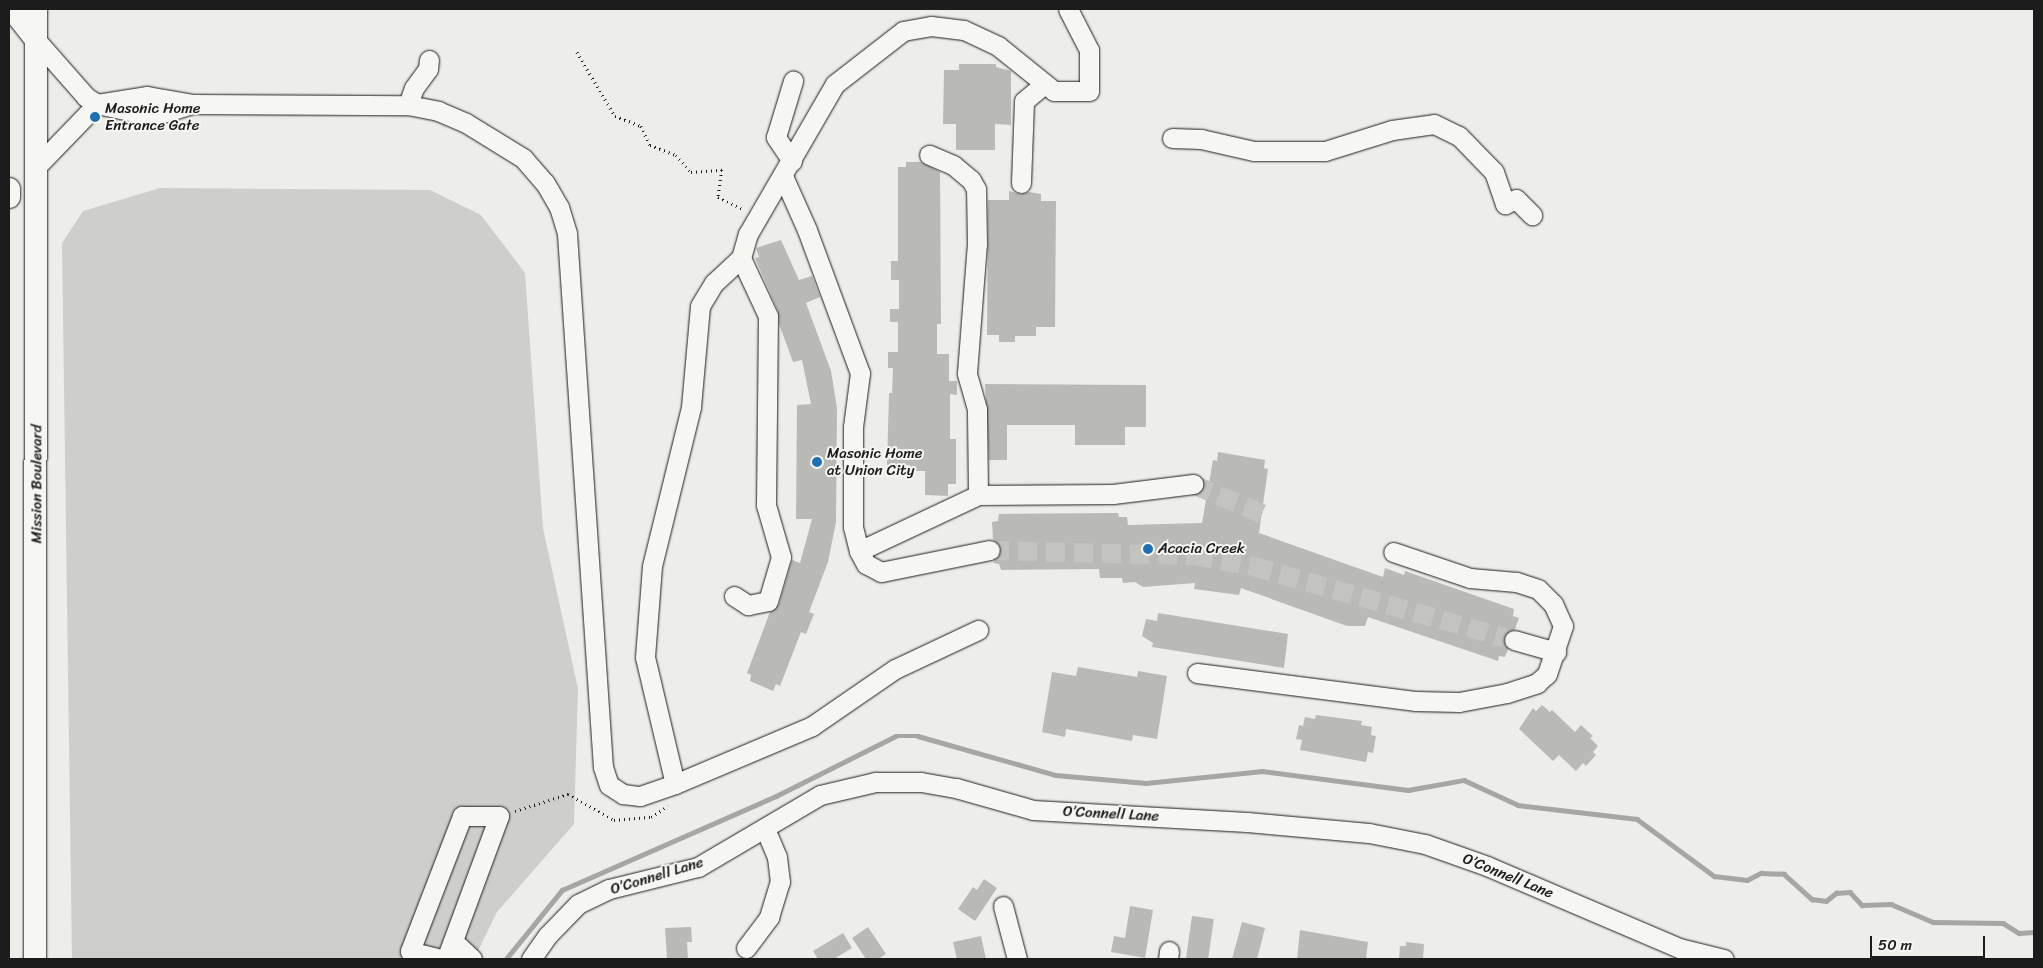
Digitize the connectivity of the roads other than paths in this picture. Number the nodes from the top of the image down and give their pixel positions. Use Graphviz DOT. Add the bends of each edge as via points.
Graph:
graph roads {
  1 [pos="12,9"];
  2 [pos="36,9"];
  3 [pos="1068,9"];
  4 [pos="36,40"];
  5 [pos="429,60"];
  6 [pos="793,81"];
  7 [pos="1043,85"];
  8 [pos="97,104"];
  9 [pos="408,105"];
  10 [pos="1172,138"];
  11 [pos="929,155"];
  12 [pos="38,165"];
  13 [pos="787,169"];
  14 [pos="1021,183"];
  15 [pos="9,189"];
  16 [pos="9,197"];
  17 [pos="1532,215"];
  18 [pos="740,258"];
  19 [pos="1193,484"];
  20 [pos="978,495"];
  21 [pos="990,550"];
  22 [pos="858,551"];
  23 [pos="1393,552"];
  24 [pos="734,596"];
  25 [pos="978,630"];
  26 [pos="1514,640"];
  27 [pos="1556,652"];
  28 [pos="1197,672"];
  29 [pos="675,784"];
  30 [pos="765,829"];
  31 [pos="1003,906"];
  32 [pos="453,941"];
  33 [pos="746,948"];
  34 [pos="35,959"];
  35 [pos="440,959"];
  36 [pos="446,959"];
  37 [pos="472,959"];
  38 [pos="531,959"];
  39 [pos="1016,959"];
  40 [pos="1724,959"];
  1 -- 4 [label="main road"];
  2 -- 4 [label="main road, Mission Boulevard"];
  3 -- 7 [label="lane" via="1089,50 1088,91 1054,91"];
  4 -- 8 [label="lane" via="86,97"];
  4 -- 12 [label="main road, Mission Boulevard"];
  5 -- 9 [label="lane" via="428,69 414,88"];
  6 -- 13 [label="lane" via="776,137"];
  7 -- 13 [label="lane" via="998,46 964,30 931,26 903,31 835,84"];
  7 -- 14 [label="lane" via="1024,101"];
  8 -- 9 [label="lane" via="153,116 192,104"];
  8 -- 12 [label="lane"];
  9 -- 29 [label="lane" via="438,111 495,138 523,158 545,183 558,207 567,234 570,264 603,767 609,785 622,794 640,796"];
  10 -- 17 [label="lane" via="1202,139 1254,151 1325,151 1392,130 1434,124 1459,136 1494,172 1505,204 1516,199"];
  11 -- 20 [label="lane" via="953,165 971,180 976,189 977,244 967,373 977,409"];
  12 -- 34 [label="main road, Mission Boulevard"];
  13 -- 18 [label="lane" via="748,234"];
  13 -- 22 [label="lane" via="860,373 853,427 853,527"];
  15 -- 16 [label="main road"];
  18 -- 24 [label="lane" via="768,316 766,505 781,557 768,601 748,605"];
  18 -- 29 [label="lane" via="714,283 700,306 691,407 652,566 645,657"];
  19 -- 20 [label="lane" via="1113,494"];
  20 -- 22 [label="lane"];
  21 -- 22 [label="lane" via="881,572 866,564"];
  23 -- 27 [label="lane" via="1470,578 1516,582 1538,589 1553,604 1563,626"];
  25 -- 29 [label="lane" via="895,669 812,726"];
  26 -- 27 [label="lane"];
  27 -- 28 [label="lane" via="1547,674 1537,683 1507,693 1459,702 1416,701"];
  30 -- 33 [label="lane" via="777,857 780,882 769,917"];
  30 -- 38 [label="lane, O’Connell Lane" via="698,867 609,889 578,904 548,935"];
  30 -- 40 [label="lane, O’Connell Lane" via="820,795 874,782 921,782 956,788 1033,810 1247,822 1369,833 1425,844 1487,866 1679,948"];
  31 -- 39 [label="lane"];
  32 -- 35 [label="lane" via="499,816 462,816 410,951"];
  32 -- 36 [label="lane"];
  32 -- 37 [label="lane"];
}
